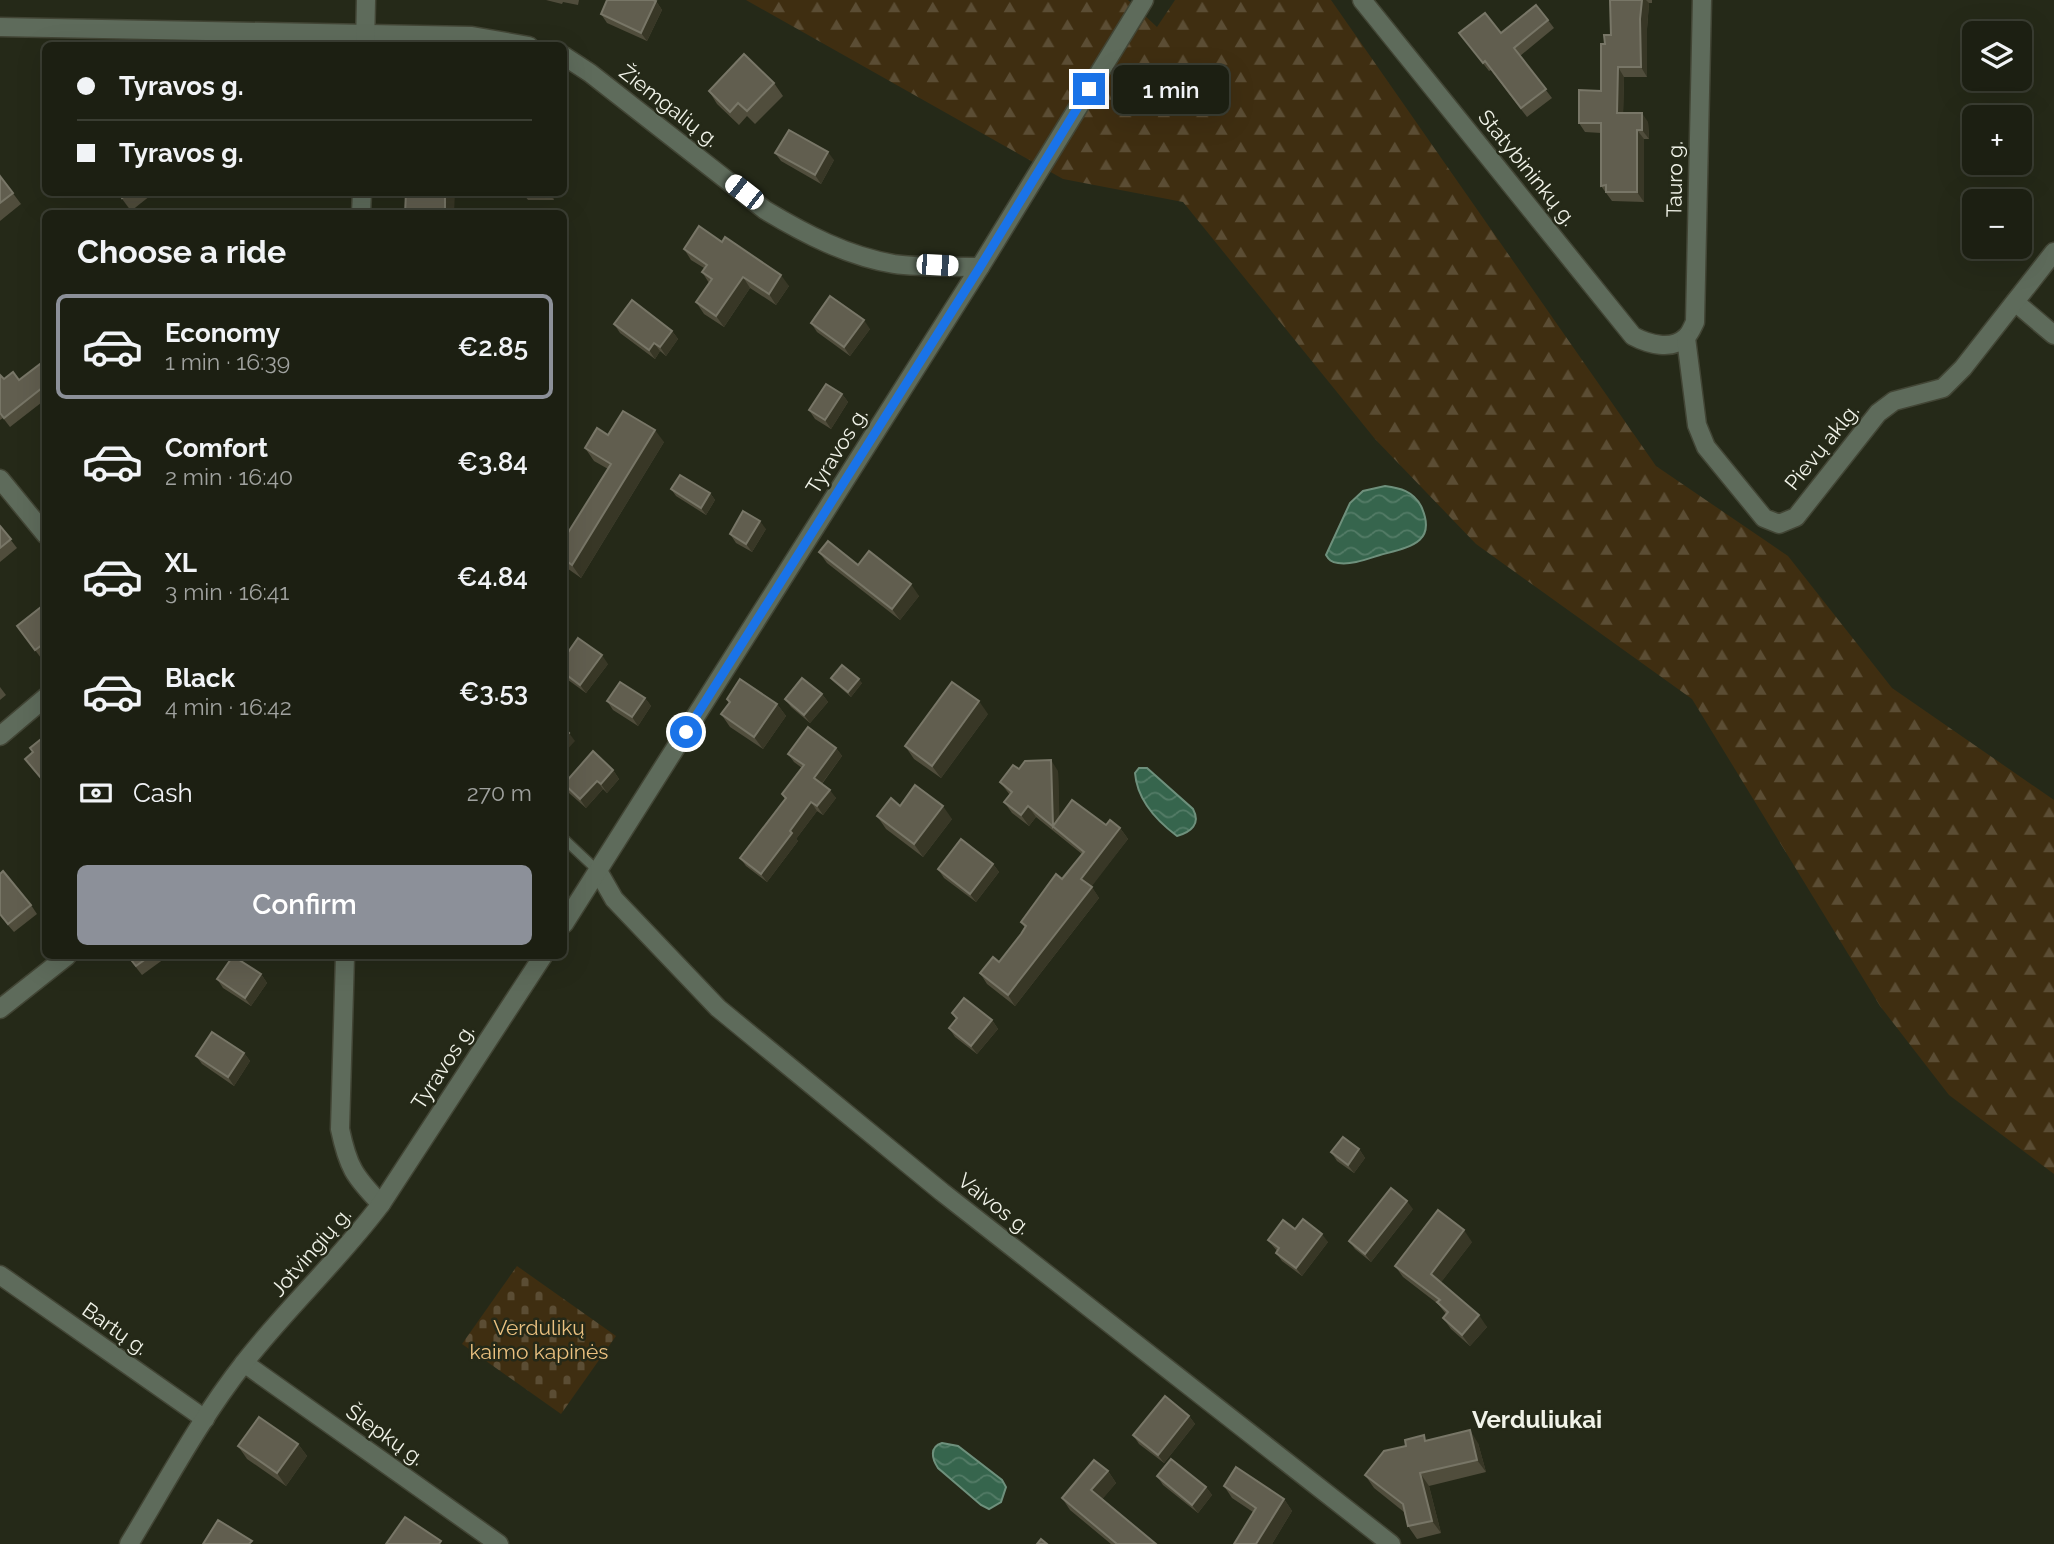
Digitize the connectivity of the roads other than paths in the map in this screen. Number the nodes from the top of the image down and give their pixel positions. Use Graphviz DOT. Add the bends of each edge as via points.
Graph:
graph roads {
  1 [pos="366,0"];
  2 [pos="1144,0"];
  3 [pos="1362,0"];
  4 [pos="1702,0"];
  5 [pos="0,27"];
  6 [pos="365,40"];
  7 [pos="506,42"];
  8 [pos="567,58"];
  9 [pos="2054,253"];
  10 [pos="980,267"];
  11 [pos="2015,302"];
  12 [pos="2054,335"];
  13 [pos="1686,338"];
  14 [pos="0,479"];
  15 [pos="42,530"];
  16 [pos="42,700"];
  17 [pos="0,736"];
  18 [pos="567,842"];
  19 [pos="598,871"];
  20 [pos="567,919"];
  21 [pos="63,959"];
  22 [pos="345,959"];
  23 [pos="541,959"];
  24 [pos="0,1009"];
  25 [pos="381,1204"];
  26 [pos="0,1275"];
  27 [pos="244,1363"];
  28 [pos="205,1419"];
  29 [pos="128,1544"];
  30 [pos="499,1544"];
  31 [pos="1391,1544"];
  1 -- 6 [label="street"];
  2 -- 10 [label="street, Tyravos g."];
  3 -- 13 [label="street, Statybininkų g." via="1633,336 1647,344 1668,345"];
  4 -- 13 [label="street, Tauro g." via="1695,322"];
  5 -- 6 [label="street"];
  6 -- 7 [label="street" via="472,36"];
  8 -- 10 [label="street, Žiemgalių g." via="765,210 796,228 830,245 894,264"];
  9 -- 11 [label="street, Pievų aklg."];
  10 -- 19 [label="street, Tyravos g."];
  11 -- 12 [label="street"];
  11 -- 13 [label="street, Pievų aklg." via="1943,388 1894,401 1878,413 1796,516 1779,524 1764,518 1706,447 1698,425"];
  14 -- 15 [label="street"];
  16 -- 17 [label="street"];
  18 -- 19 [label="lane"];
  19 -- 20 [label="street, Tyravos g."];
  19 -- 31 [label="street, Vaivos g." via="614,899 718,1008 942,1192"];
  21 -- 24 [label="street"];
  22 -- 25 [label="street, Jotvingių g." via="340,1129 356,1179"];
  23 -- 25 [label="street, Tyravos g."];
  25 -- 27 [label="street, Jotvingių g."];
  26 -- 28 [label="street, Bartų g."];
  27 -- 28 [label="street, Jotvingių g."];
  27 -- 30 [label="street, Šlepkų g."];
  28 -- 29 [label="street, Jotvingių g."];
}
